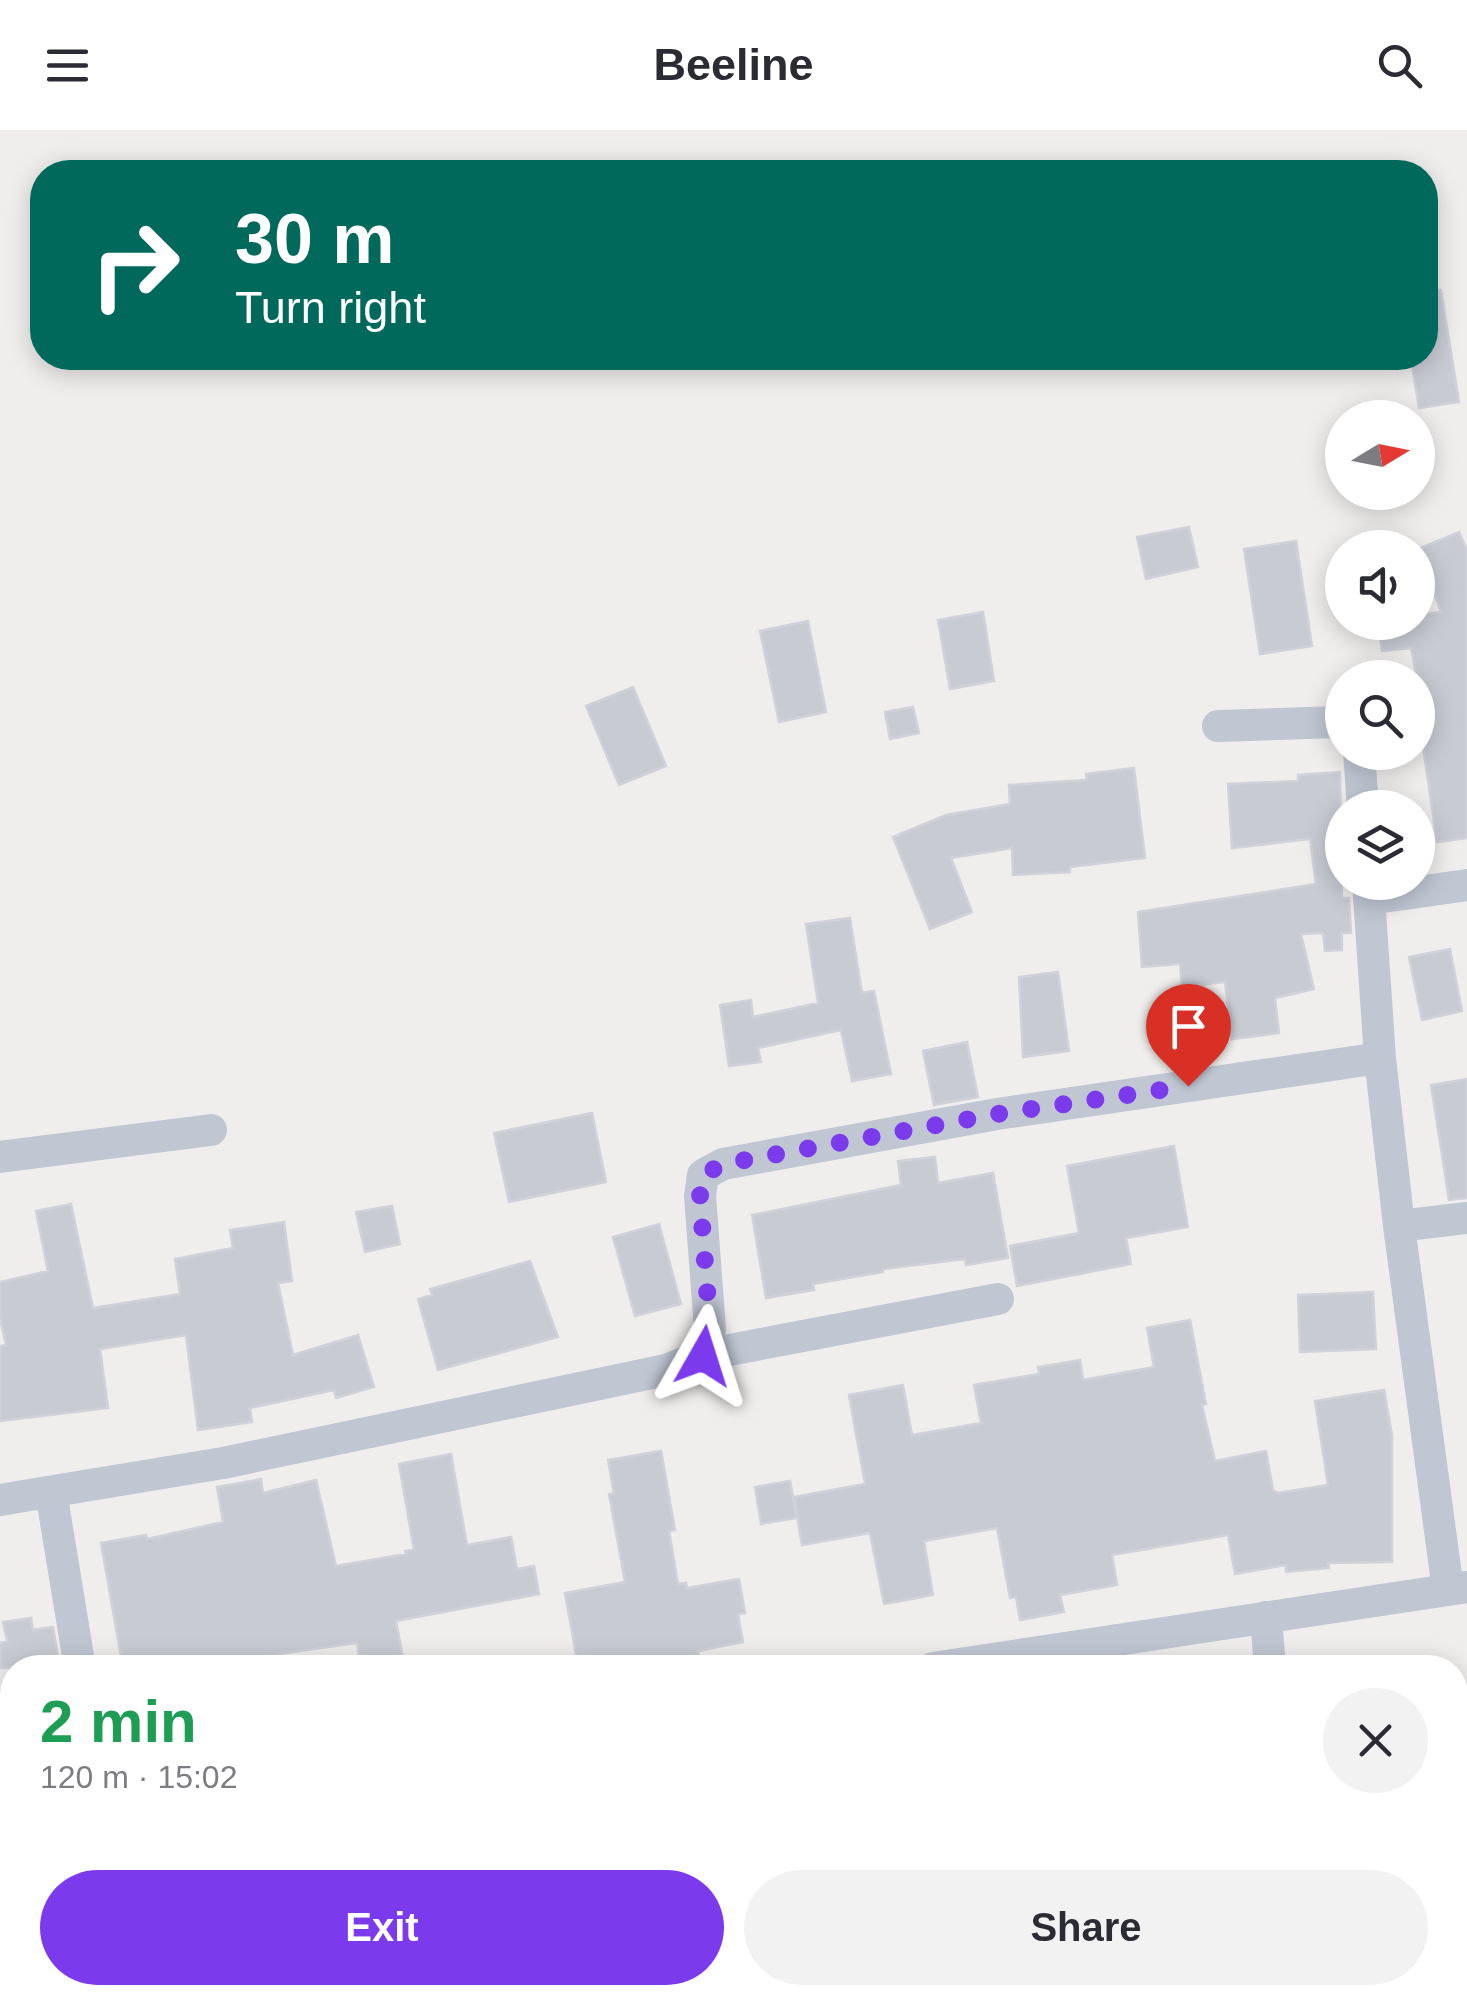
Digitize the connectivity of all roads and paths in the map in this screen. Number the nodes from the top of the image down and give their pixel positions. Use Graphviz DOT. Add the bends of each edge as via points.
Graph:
graph roads {
  1 [pos="1325,722"];
  2 [pos="1218,726"];
  3 [pos="1467,884"];
  4 [pos="1435,886"];
  5 [pos="1370,900"];
  6 [pos="1380,1058"];
  7 [pos="211,1130"];
  8 [pos="0,1157"];
  9 [pos="1467,1218"];
  10 [pos="1399,1226"];
  11 [pos="998,1300"];
  12 [pos="703,1356"];
  13 [pos="51,1492"];
  14 [pos="0,1500"];
  15 [pos="1457,1589"];
  16 [pos="1266,1618"];
  17 [pos="78,1655"];
  18 [pos="1020,1655"];
  19 [pos="1269,1655"];
  1 -- 2 [label="street"];
  3 -- 4 [label="street"];
  5 -- 6 [label="street"];
  6 -- 10 [label="street"];
  6 -- 12 [label="street" via="997,1114 723,1164 703,1175 700,1196 710,1329"];
  7 -- 8 [label="street"];
  9 -- 10 [label="street"];
  10 -- 15 [label="street"];
  11 -- 12 [label="street"];
  12 -- 13 [label="street" via="666,1370"];
  13 -- 14 [label="street"];
  13 -- 17 [label="street"];
  15 -- 16 [label="street"];
  16 -- 18 [label="street"];
  16 -- 19 [label="street"];
}
